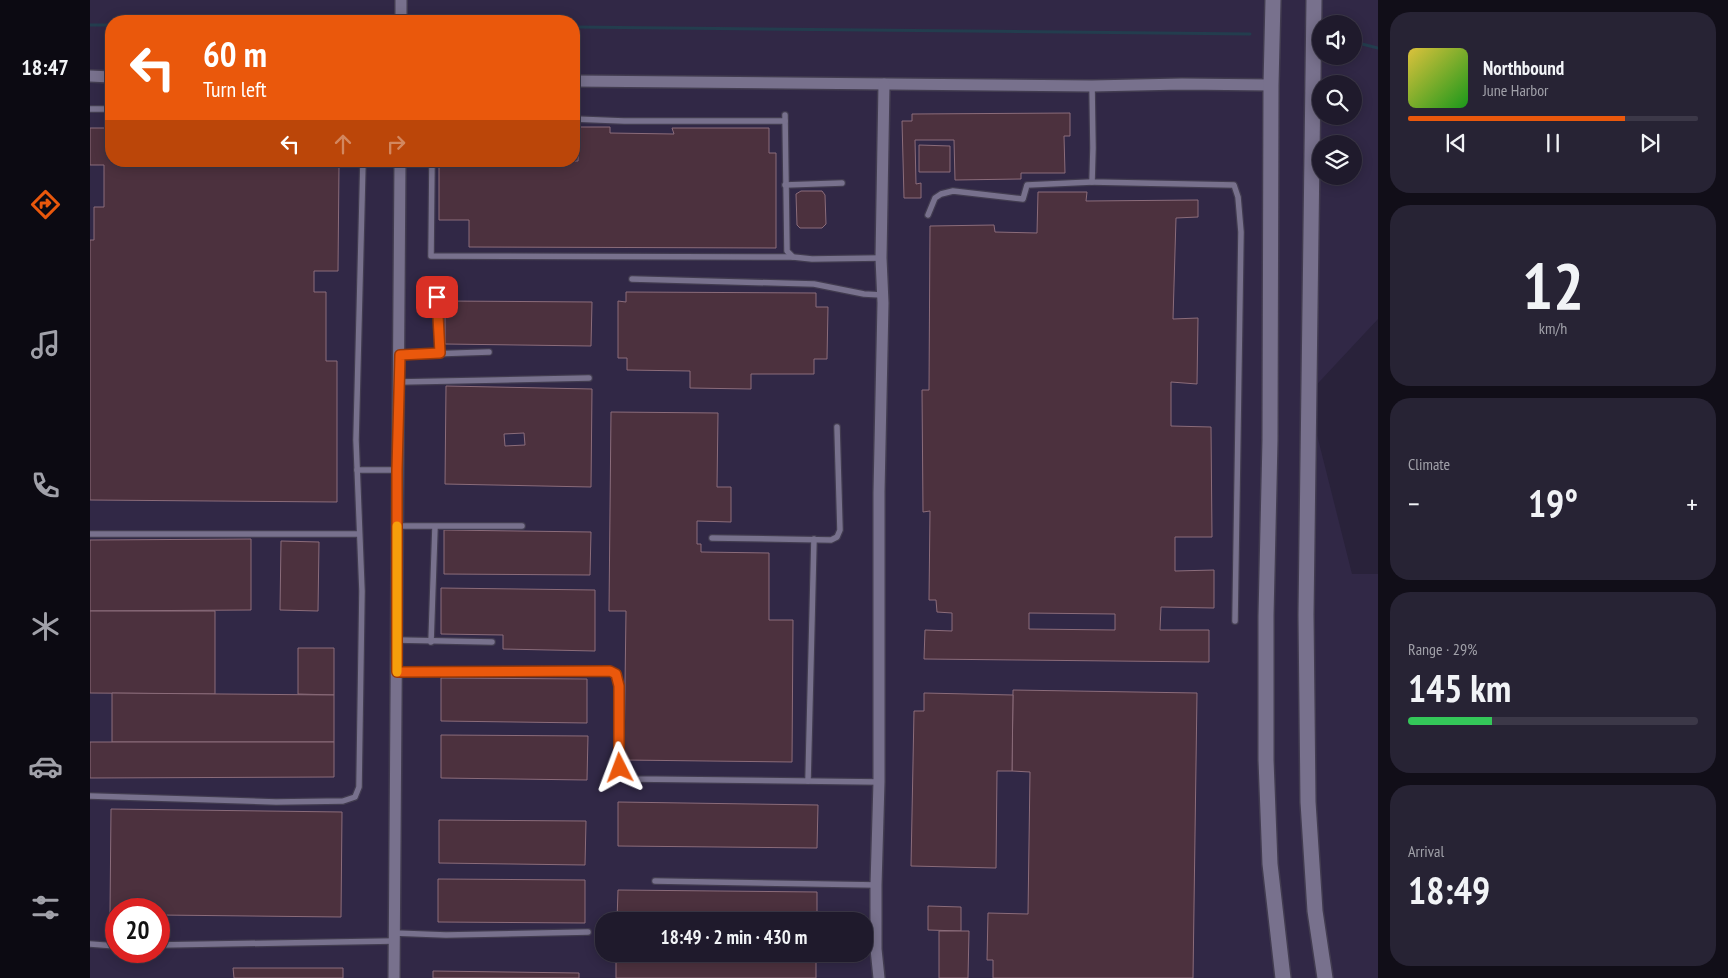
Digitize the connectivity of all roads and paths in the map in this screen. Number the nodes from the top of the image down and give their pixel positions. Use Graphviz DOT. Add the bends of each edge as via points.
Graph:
graph roads {
  1 [pos="401,0"];
  2 [pos="1273,0"];
  3 [pos="1314,0"];
  4 [pos="401,15"];
  5 [pos="90,76"];
  6 [pos="105,77"];
  7 [pos="580,81"];
  8 [pos="884,84"];
  9 [pos="1271,85"];
  10 [pos="1092,86"];
  11 [pos="90,109"];
  12 [pos="105,110"];
  13 [pos="580,119"];
  14 [pos="363,167"];
  15 [pos="400,167"];
  16 [pos="432,167"];
  17 [pos="1092,182"];
  18 [pos="842,183"];
  19 [pos="786,185"];
  20 [pos="928,215"];
  21 [pos="794,257"];
  22 [pos="881,258"];
  23 [pos="632,279"];
  24 [pos="882,295"];
  25 [pos="437,297"];
  26 [pos="489,352"];
  27 [pos="440,353"];
  28 [pos="400,355"];
  29 [pos="589,378"];
  30 [pos="399,382"];
  31 [pos="837,427"];
  32 [pos="357,470"];
  33 [pos="397,470"];
  34 [pos="398,526"];
  35 [pos="435,526"];
  36 [pos="522,526"];
  37 [pos="90,534"];
  38 [pos="358,534"];
  39 [pos="712,538"];
  40 [pos="814,539"];
  41 [pos="1235,620"];
  42 [pos="397,640"];
  43 [pos="431,642"];
  44 [pos="492,642"];
  45 [pos="397,672"];
  46 [pos="808,781"];
  47 [pos="879,782"];
  48 [pos="90,796"];
  49 [pos="655,881"];
  50 [pos="876,884"];
  51 [pos="588,932"];
  52 [pos="394,937"];
  53 [pos="90,944"];
  54 [pos="105,945"];
  55 [pos="170,945"];
  56 [pos="394,978"];
  57 [pos="879,978"];
  58 [pos="1283,978"];
  59 [pos="1325,978"];
  1 -- 4 [label="street"];
  2 -- 9 [label="street"];
  3 -- 59 [label="street" via="1306,615 1308,792 1314,911"];
  5 -- 6 [label="street"];
  7 -- 8 [label="street"];
  8 -- 10 [label="street"];
  8 -- 22 [label="street"];
  9 -- 10 [label="street"];
  9 -- 58 [label="street" via="1266,760 1270,864"];
  10 -- 17 [label="lane"];
  11 -- 12 [label="lane"];
  13 -- 19 [label="lane" via="785,118"];
  14 -- 32 [label="lane"];
  15 -- 28 [label="street"];
  16 -- 21 [label="lane" via="431,256"];
  17 -- 20 [label="lane" via="1027,185 1023,199 953,190 935,198"];
  17 -- 41 [label="lane" via="1234,185 1238,197 1241,232"];
  18 -- 19 [label="lane"];
  19 -- 21 [label="lane" via="787,251"];
  21 -- 22 [label="lane" via="812,260"];
  22 -- 24 [label="street"];
  23 -- 24 [label="lane" via="814,284"];
  24 -- 47 [label="street"];
  25 -- 27 [label="lane"];
  26 -- 27 [label="lane"];
  27 -- 28 [label="lane"];
  28 -- 30 [label="street"];
  29 -- 30 [label="lane"];
  30 -- 33 [label="street"];
  31 -- 40 [label="lane" via="840,530 837,538"];
  32 -- 33 [label="lane"];
  32 -- 38 [label="lane"];
  33 -- 34 [label="street"];
  34 -- 35 [label="lane"];
  34 -- 42 [label="street"];
  35 -- 36 [label="lane"];
  35 -- 43 [label="lane"];
  37 -- 38 [label="lane"];
  38 -- 48 [label="lane" via="362,601 359,787 354,797 343,801 276,802"];
  39 -- 40 [label="lane"];
  40 -- 46 [label="lane"];
  42 -- 43 [label="lane"];
  42 -- 45 [label="street"];
  43 -- 44 [label="lane"];
  45 -- 46 [label="lane" via="610,671 618,678 619,759 620,768 626,776 635,779"];
  45 -- 52 [label="street"];
  46 -- 47 [label="lane"];
  47 -- 50 [label="street"];
  49 -- 50 [label="lane"];
  50 -- 57 [label="street"];
  51 -- 52 [label="lane"];
  52 -- 55 [label="lane"];
  52 -- 56 [label="street"];
  53 -- 54 [label="lane"];
}
